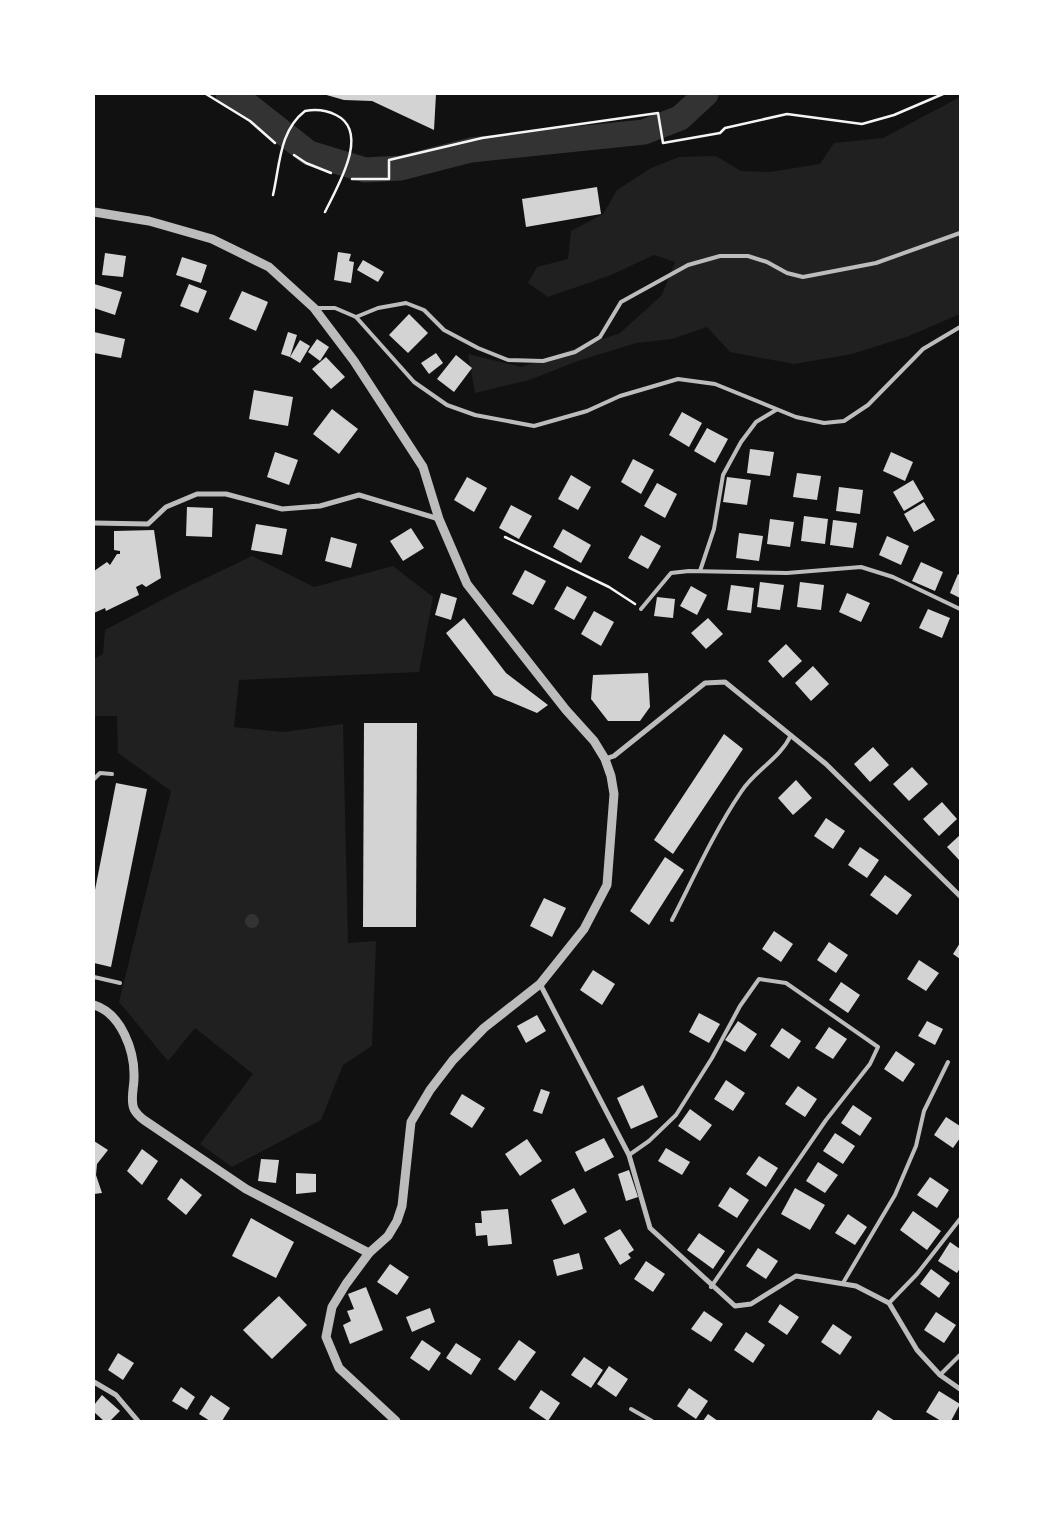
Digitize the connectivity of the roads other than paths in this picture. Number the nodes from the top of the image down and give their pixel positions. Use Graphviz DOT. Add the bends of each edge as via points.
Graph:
graph roads {
  1 [pos="94,212"];
  2 [pos="960,233"];
  3 [pos="314,308"];
  4 [pos="356,317"];
  5 [pos="960,327"];
  6 [pos="776,410"];
  7 [pos="438,519"];
  8 [pos="94,523"];
  9 [pos="700,571"];
  10 [pos="642,609"];
  11 [pos="960,609"];
  12 [pos="791,735"];
  13 [pos="605,759"];
  14 [pos="112,774"];
  15 [pos="94,779"];
  16 [pos="960,896"];
  17 [pos="672,920"];
  18 [pos="94,978"];
  19 [pos="120,983"];
  20 [pos="540,984"];
  21 [pos="94,1005"];
  22 [pos="948,1062"];
  23 [pos="629,1155"];
  24 [pos="960,1219"];
  25 [pos="370,1252"];
  26 [pos="843,1283"];
  27 [pos="711,1287"];
  28 [pos="889,1303"];
  29 [pos="960,1355"];
  30 [pos="940,1375"];
  31 [pos="94,1382"];
  32 [pos="960,1389"];
  33 [pos="631,1409"];
  34 [pos="138,1421"];
  35 [pos="396,1421"];
  36 [pos="652,1421"];
  1 -- 3 [label="street" via="149,221 212,239 269,267"];
  2 -- 4 [label="lane" via="876,263 803,277 748,256 720,256 688,265 621,302 600,337 575,352 542,361 508,360 478,348 444,330 424,310 406,303 378,308"];
  3 -- 4 [label="lane" via="335,308"];
  3 -- 7 [label="street" via="354,361 423,467"];
  4 -- 6 [label="lane" via="414,382 447,406 475,415 534,426 678,379 715,384"];
  5 -- 6 [label="lane" via="923,349 868,405 844,421 824,423"];
  6 -- 9 [label="lane" via="756,422 723,476 714,529"];
  7 -- 8 [label="street" via="359,495 320,506 282,509 226,494 197,494 166,507 148,524"];
  7 -- 13 [label="street" via="467,584 594,741"];
  9 -- 10 [label="lane" via="671,573"];
  9 -- 11 [label="lane" via="786,573 861,567 893,577"];
  12 -- 13 [label="street" via="725,682 704,683 614,756"];
  12 -- 16 [label="street" via="826,764"];
  12 -- 17 [label="lane" via="778,756 755,774 727,812"];
  13 -- 20 [label="street" via="614,794 607,885 584,929"];
  14 -- 15 [label="lane" via="100,772"];
  18 -- 19 [label="lane"];
  20 -- 23 [label="street"];
  20 -- 25 [label="street" via="484,1028 430,1090 411,1122 402,1206 397,1221 388,1236"];
  21 -- 25 [label="street" via="114,1016 131,1051 134,1077 132,1104 134,1111 144,1120 246,1189"];
  22 -- 26 [label="lane" via="924,1111 916,1146 895,1195"];
  23 -- 27 [label="street" via="650,1228"];
  23 -- 27 [label="lane" via="676,1115 759,979 786,983 878,1047 870,1064 826,1120"];
  24 -- 28 [label="lane" via="917,1274"];
  25 -- 35 [label="street" via="332,1307 326,1337 339,1368"];
  26 -- 27 [label="street" via="796,1276 750,1304 735,1306"];
  26 -- 28 [label="street"];
  28 -- 30 [label="street" via="917,1350"];
  29 -- 30 [label="lane"];
  30 -- 32 [label="street"];
  31 -- 34 [label="street" via="116,1395"];
  33 -- 36 [label="lane"];
}
